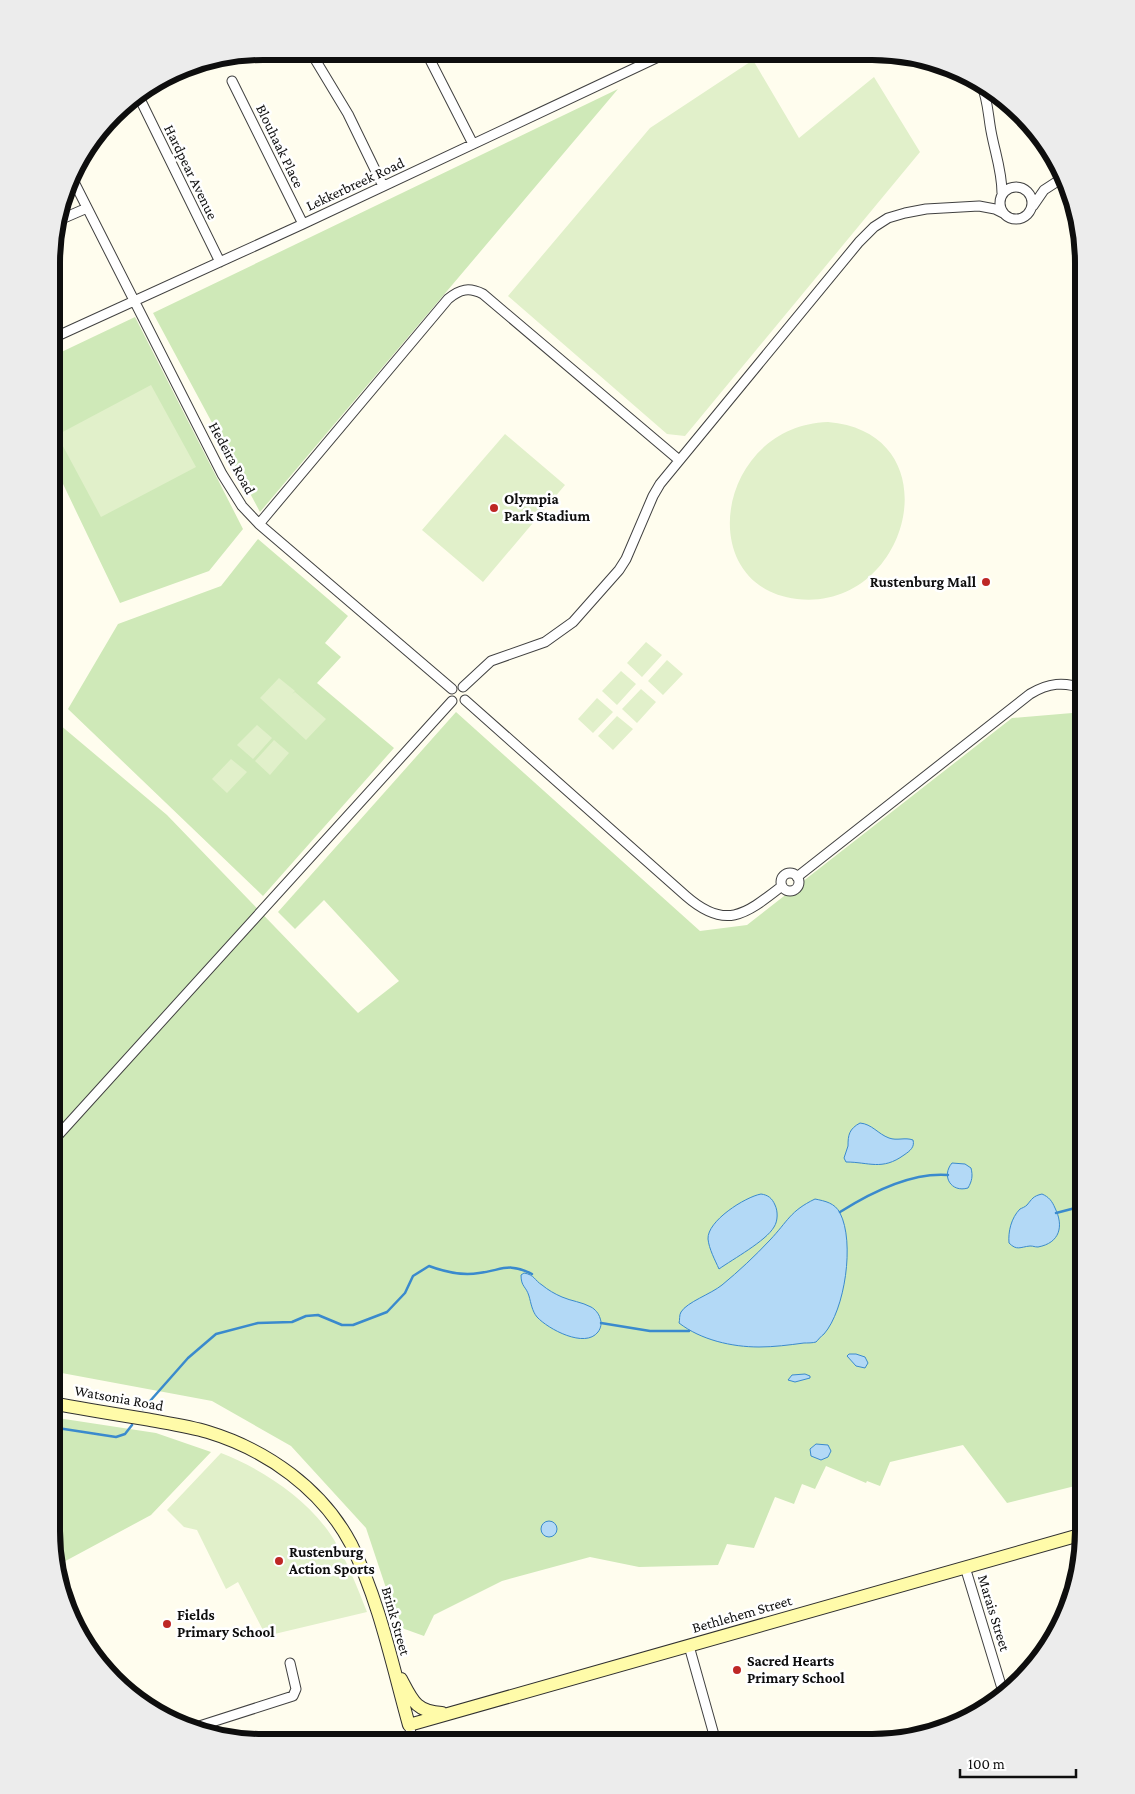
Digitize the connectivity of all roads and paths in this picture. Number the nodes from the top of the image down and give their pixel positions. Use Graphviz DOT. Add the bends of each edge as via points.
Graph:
graph roads {
  1 [pos="315,60"];
  2 [pos="430,60"];
  3 [pos="652,60"];
  4 [pos="232,81"];
  5 [pos="984,94"];
  6 [pos="141,101"];
  7 [pos="474,144"];
  8 [pos="1002,172"];
  9 [pos="1058,180"];
  10 [pos="75,184"];
  11 [pos="383,186"];
  12 [pos="1019,186"];
  13 [pos="1044,190"];
  14 [pos="1028,191"];
  15 [pos="1002,194"];
  16 [pos="979,206"];
  17 [pos="1032,206"];
  18 [pos="87,208"];
  19 [pos="1004,213"];
  20 [pos="65,217"];
  21 [pos="303,224"];
  22 [pos="220,262"];
  23 [pos="134,300"];
  24 [pos="60,335"];
  25 [pos="679,460"];
  26 [pos="259,524"];
  27 [pos="464,687"];
  28 [pos="1075,687"];
  29 [pos="452,689"];
  30 [pos="465,700"];
  31 [pos="452,701"];
  32 [pos="60,1133"];
  33 [pos="60,1405"];
  34 [pos="181,1426"];
  35 [pos="1075,1536"];
  36 [pos="965,1567"];
  37 [pos="689,1646"];
  38 [pos="391,1662"];
  39 [pos="290,1663"];
  40 [pos="1002,1687"];
  41 [pos="449,1714"];
  42 [pos="203,1725"];
  43 [pos="408,1725"];
  44 [pos="411,1734"];
  45 [pos="714,1734"];
  1 -- 11 [label="street" via="348,114"];
  2 -- 7 [label="street"];
  3 -- 7 [label="street, Lekkerbreek Road"];
  4 -- 21 [label="street, Blouhaak Place"];
  5 -- 8 [label="street" via="996,157"];
  6 -- 22 [label="street, Hardpear Avenue"];
  7 -- 11 [label="street, Lekkerbreek Road"];
  8 -- 12 [label="street"];
  8 -- 15 [label="street"];
  9 -- 13 [label="street"];
  10 -- 18 [label="street, Hedeira Road"];
  11 -- 21 [label="street, Lekkerbreek Road"];
  12 -- 14 [label="street"];
  12 -- 15 [label="street" via="1008,188"];
  13 -- 14 [label="street"];
  13 -- 17 [label="street"];
  14 -- 17 [label="street"];
  15 -- 16 [label="street"];
  15 -- 19 [label="street" via="1000,205"];
  16 -- 19 [label="street"];
  16 -- 25 [label="street" via="904,213 874,227"];
  17 -- 19 [label="street" via="1027,216 1022,218 1012,219"];
  18 -- 20 [label="street"];
  18 -- 23 [label="street, Hedeira Road"];
  21 -- 22 [label="street, Lekkerbreek Road"];
  22 -- 23 [label="street, Lekkerbreek Road"];
  23 -- 24 [label="street, Lekkerbreek Road"];
  23 -- 26 [label="street, Hedeira Road" via="229,486"];
  25 -- 26 [label="street" via="483,294 464,289 448,299"];
  25 -- 27 [label="street" via="653,496 619,570 572,622 545,642 491,661"];
  26 -- 29 [label="street, Hedeira Road"];
  27 -- 29 [label="street" via="458,685"];
  27 -- 30 [label="street" via="467,692"];
  28 -- 30 [label="street" via="1046,685 1030,694 797,877 792,874 784,876 782,886 738,915 705,911"];
  29 -- 31 [label="street"];
  30 -- 31 [label="street"];
  31 -- 32 [label="street"];
  33 -- 34 [label="main road, Watsonia Road"];
  34 -- 38 [label="main road, Brink Street" via="231,1440 267,1457 320,1501 350,1543 362,1569"];
  35 -- 36 [label="main road, Bethlehem Street"];
  36 -- 37 [label="main road, Bethlehem Street"];
  36 -- 40 [label="street, Marais Street"];
  37 -- 41 [label="main road, Bethlehem Street"];
  37 -- 45 [label="street"];
  38 -- 41 [label="main road" via="416,1705 427,1711"];
  38 -- 43 [label="main road, Brink Street"];
  39 -- 42 [label="street" via="296,1689 293,1696"];
  41 -- 43 [label="main road, Bethlehem Street"];
  43 -- 44 [label="street, Brink Street"];
}
